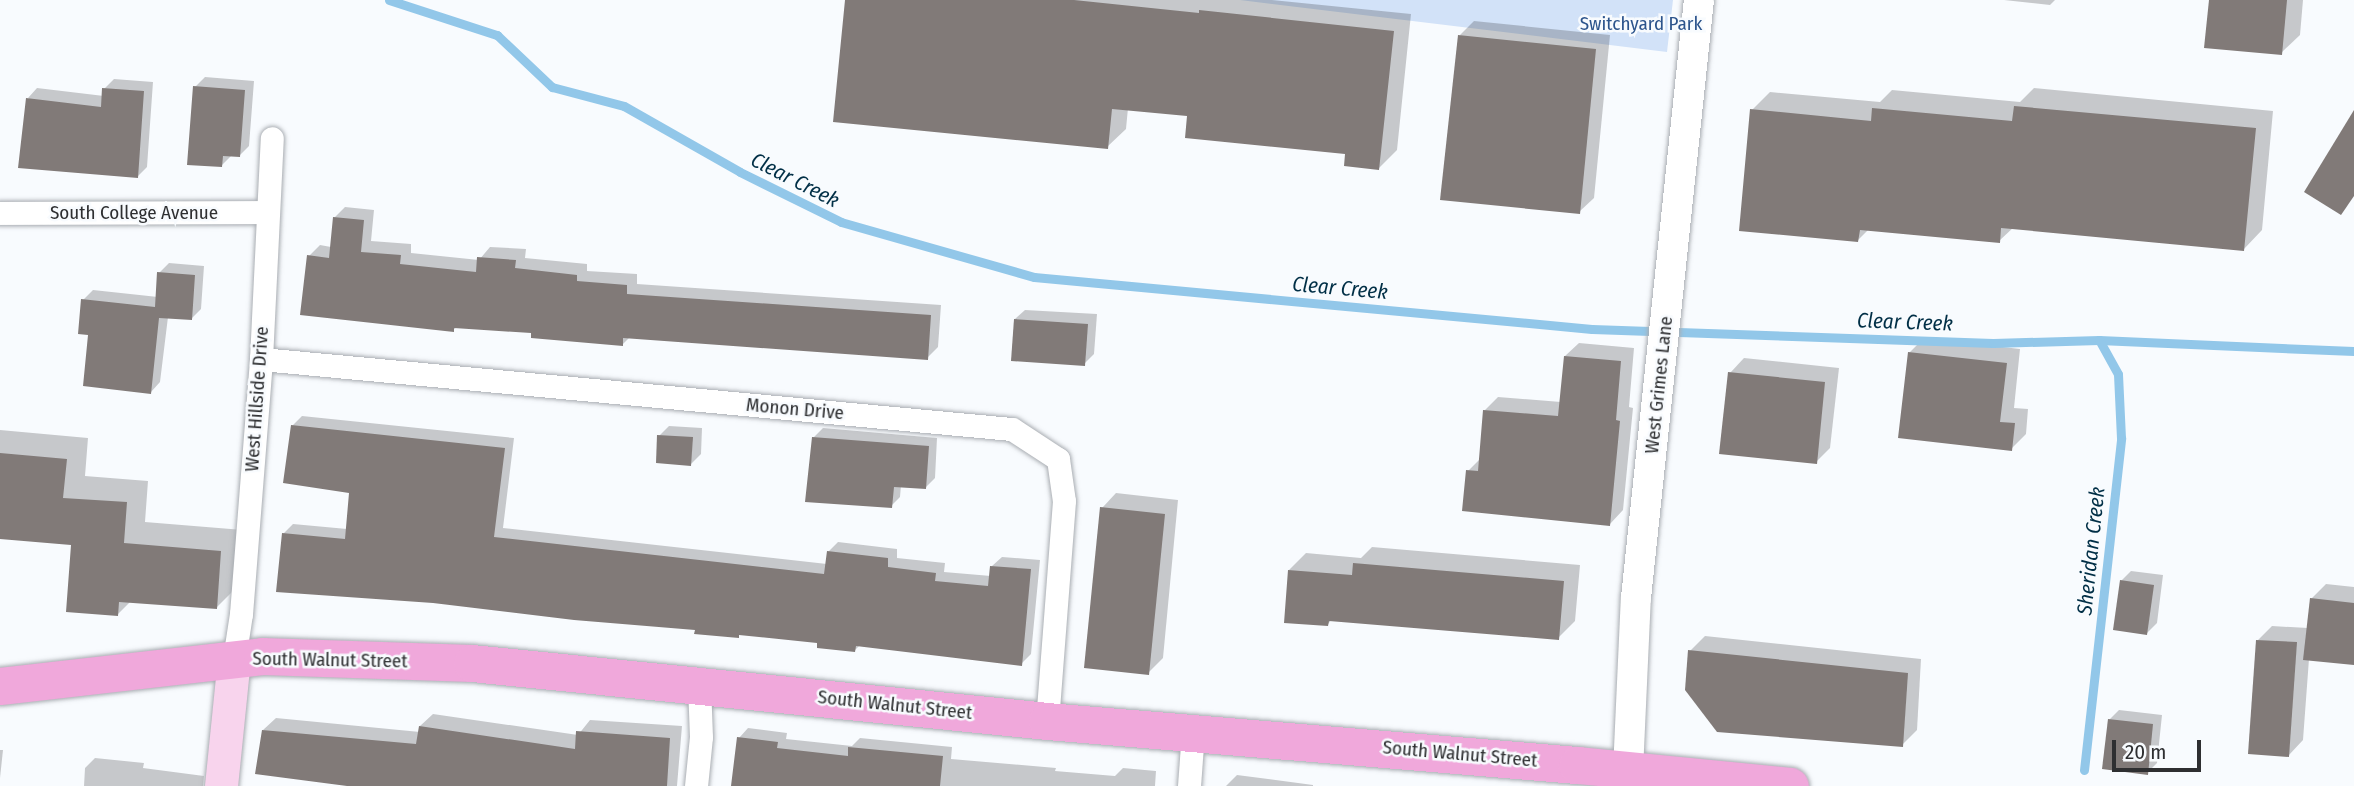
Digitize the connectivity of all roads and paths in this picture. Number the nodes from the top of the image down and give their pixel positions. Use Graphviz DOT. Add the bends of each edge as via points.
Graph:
graph roads {
  1 [pos="1699,0"];
  2 [pos="272,138"];
  3 [pos="268,212"];
  4 [pos="0,213"];
  5 [pos="261,359"];
  6 [pos="234,659"];
  7 [pos="699,684"];
  8 [pos="0,686"];
  9 [pos="1047,720"];
  10 [pos="1194,731"];
  11 [pos="1627,779"];
  12 [pos="221,786"];
  13 [pos="696,786"];
  14 [pos="1189,786"];
  15 [pos="1790,786"];
  1 -- 11 [label="street, West Grimes Lane" via="1636,598"];
  2 -- 3 [label="street, West Hillside Drive"];
  3 -- 4 [label="street, South College Avenue"];
  3 -- 5 [label="street, West Hillside Drive"];
  5 -- 6 [label="street, West Hillside Drive"];
  5 -- 9 [label="street, Monon Drive" via="1012,429 1058,458 1064,500"];
  6 -- 7 [label="main road, South Walnut Street" via="472,663"];
  6 -- 8 [label="main road, South Walnut Street"];
  6 -- 12 [label="main road"];
  7 -- 9 [label="main road, South Walnut Street"];
  7 -- 13 [label="street" via="701,737"];
  9 -- 10 [label="main road, South Walnut Street"];
  10 -- 11 [label="main road, South Walnut Street"];
  10 -- 14 [label="street"];
  11 -- 15 [label="main road, South Walnut Street"];
}
